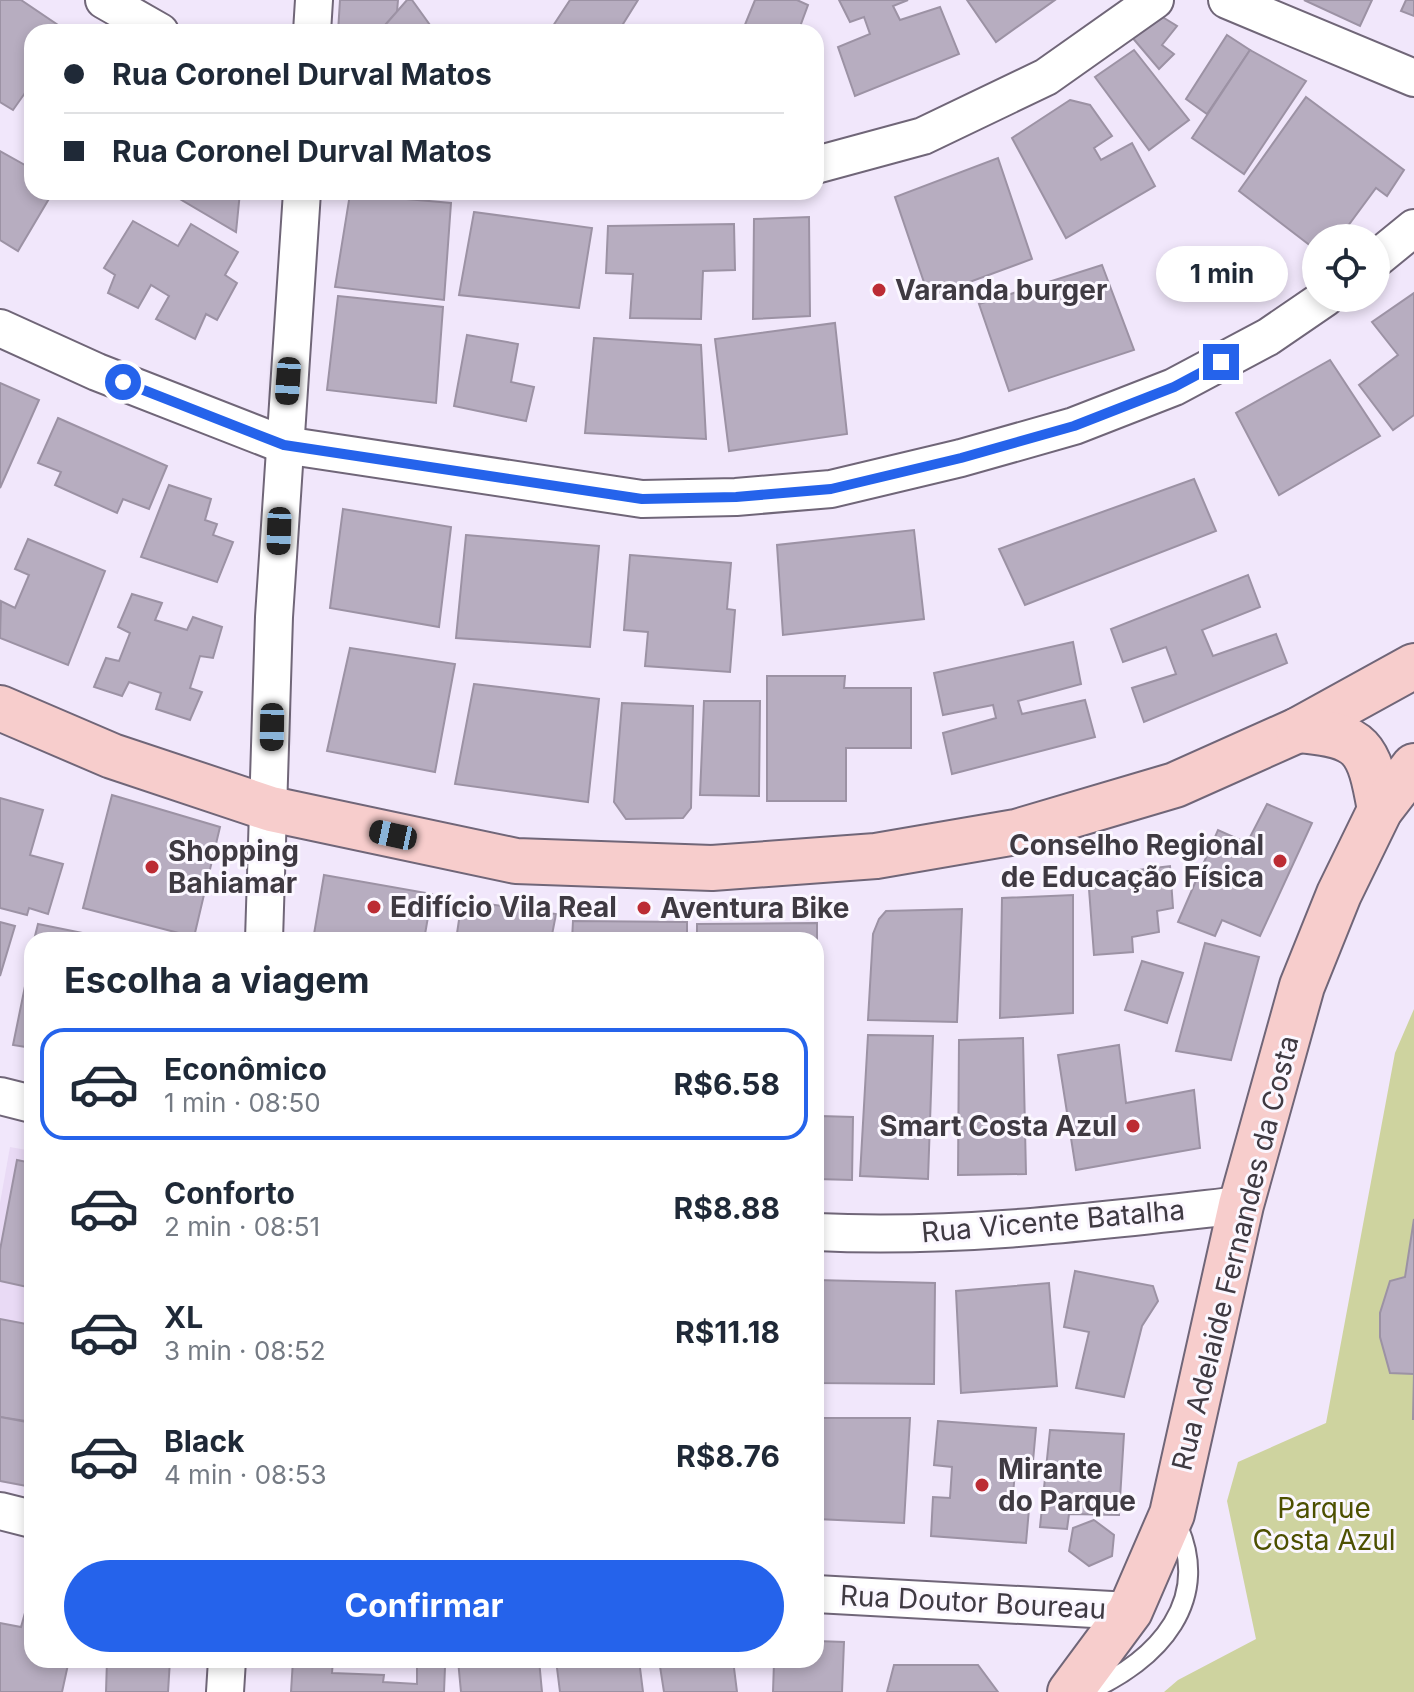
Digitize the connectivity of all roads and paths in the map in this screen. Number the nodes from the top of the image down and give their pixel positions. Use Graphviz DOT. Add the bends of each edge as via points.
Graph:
graph roads {
  1 [pos="104,0"];
  2 [pos="314,0"];
  3 [pos="1155,0"];
  4 [pos="1227,0"];
  5 [pos="146,24"];
  6 [pos="312,24"];
  7 [pos="1414,78"];
  8 [pos="824,163"];
  9 [pos="301,200"];
  10 [pos="1414,228"];
  11 [pos="1390,248"];
  12 [pos="1305,312"];
  13 [pos="0,328"];
  14 [pos="284,445"];
  15 [pos="1414,666"];
  16 [pos="0,708"];
  17 [pos="1298,730"];
  18 [pos="1414,766"];
  19 [pos="271,809"];
  20 [pos="1380,810"];
  21 [pos="264,932"];
  22 [pos="0,1096"];
  23 [pos="24,1102"];
  24 [pos="1241,1205"];
  25 [pos="824,1232"];
  26 [pos="0,1511"];
  27 [pos="1172,1514"];
  28 [pos="24,1517"];
  29 [pos="824,1594"];
  30 [pos="1130,1611"];
  31 [pos="226,1668"];
  32 [pos="225,1692"];
  33 [pos="1070,1692"];
  34 [pos="1086,1692"];
  1 -- 5 [label="street"];
  2 -- 6 [label="street"];
  3 -- 8 [label="street" via="1046,77 923,136"];
  4 -- 7 [label="street"];
  9 -- 14 [label="street"];
  10 -- 11 [label="street"];
  12 -- 14 [label="street" via="1174,387 1074,426 831,489 642,499"];
  13 -- 14 [label="street"];
  14 -- 19 [label="street"];
  15 -- 17 [label="street"];
  16 -- 19 [label="street" via="112,756"];
  17 -- 19 [label="street" via="1175,785 1016,832 876,856 712,868 516,861"];
  17 -- 20 [label="street" via="1336,733 1357,745 1373,769"];
  18 -- 20 [label="street, Rua Adelaide Fernandes da Costa"];
  19 -- 21 [label="street"];
  20 -- 24 [label="street, Rua Adelaide Fernandes da Costa" via="1302,986"];
  22 -- 23 [label="street"];
  24 -- 25 [label="street, Rua Vicente Batalha" via="1024,1230"];
  24 -- 27 [label="street, Rua Adelaide Fernandes da Costa"];
  26 -- 28 [label="street"];
  27 -- 30 [label="street, Rua Adelaide Fernandes da Costa"];
  27 -- 34 [label="lane" via="1186,1542 1190,1567 1175,1620 1141,1663"];
  29 -- 30 [label="street, Rua Doutor Boureau"];
  30 -- 33 [label="street, Rua Adelaide Fernandes da Costa"];
  31 -- 32 [label="street"];
}
